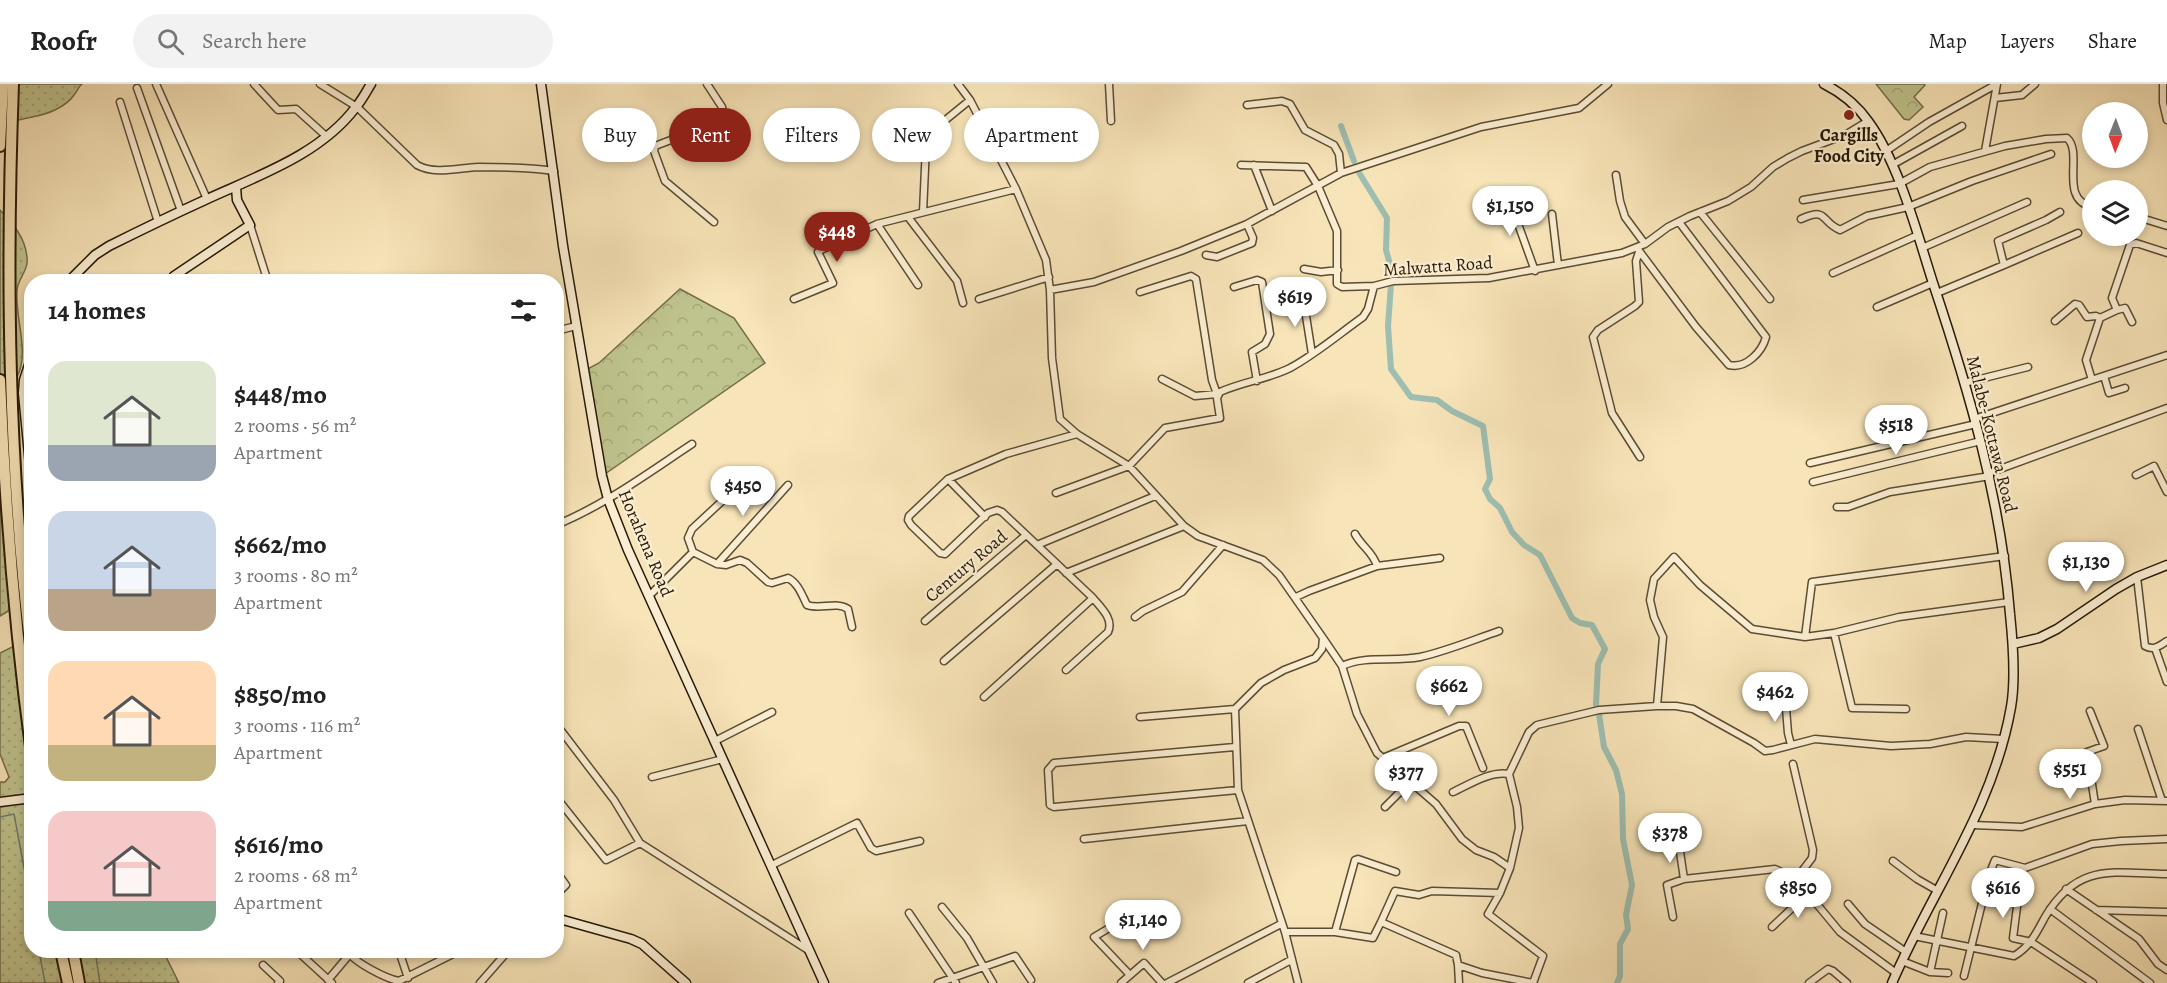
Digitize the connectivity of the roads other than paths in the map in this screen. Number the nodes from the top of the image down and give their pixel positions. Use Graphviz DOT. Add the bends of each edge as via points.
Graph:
graph roads {
  1 [pos="3,84"];
  2 [pos="13,84"];
  3 [pos="156,84"];
  4 [pos="254,84"];
  5 [pos="320,84"];
  6 [pos="371,84"];
  7 [pos="542,84"];
  8 [pos="707,84"];
  9 [pos="958,84"];
  10 [pos="1109,84"];
  11 [pos="1608,84"];
  12 [pos="1824,84"];
  13 [pos="1842,84"];
  14 [pos="1997,84"];
  15 [pos="2035,84"];
  16 [pos="2163,84"];
  17 [pos="136,88"];
  18 [pos="1846,96"];
  19 [pos="1995,98"];
  20 [pos="970,100"];
  21 [pos="120,102"];
  22 [pos="1247,105"];
  23 [pos="357,107"];
  24 [pos="2167,120"];
  25 [pos="1111,121"];
  26 [pos="1868,121"];
  27 [pos="1962,126"];
  28 [pos="326,136"];
  29 [pos="0,146"];
  30 [pos="1886,151"];
  31 [pos="1985,151"];
  32 [pos="2051,154"];
  33 [pos="1241,165"];
  34 [pos="1254,165"];
  35 [pos="1892,165"];
  36 [pos="554,171"];
  37 [pos="1341,173"];
  38 [pos="1616,175"];
  39 [pos="1899,184"];
  40 [pos="1318,186"];
  41 [pos="236,187"];
  42 [pos="1016,189"];
  43 [pos="1508,196"];
  44 [pos="207,199"];
  45 [pos="1803,200"];
  46 [pos="2027,202"];
  47 [pos="2082,203"];
  48 [pos="1908,207"];
  49 [pos="182,211"];
  50 [pos="1272,211"];
  51 [pos="923,212"];
  52 [pos="1700,212"];
  53 [pos="2060,212"];
  54 [pos="1552,214"];
  55 [pos="908,217"];
  56 [pos="1801,219"];
  57 [pos="2148,220"];
  58 [pos="158,222"];
  59 [pos="714,222"];
  60 [pos="1680,222"];
  61 [pos="877,224"];
  62 [pos="1247,224"];
  63 [pos="250,225"];
  64 [pos="2167,226"];
  65 [pos="2078,233"];
  66 [pos="1918,235"];
  67 [pos="1645,244"];
  68 [pos="1922,248"];
  69 [pos="1638,250"];
  70 [pos="2167,253"];
  71 [pos="1206,255"];
  72 [pos="1558,265"];
  73 [pos="2004,265"];
  74 [pos="1304,269"];
  75 [pos="1338,270"];
  76 [pos="1535,271"];
  77 [pos="1833,273"];
  78 [pos="76,274"];
  79 [pos="177,274"];
  80 [pos="265,274"];
  81 [pos="1048,277"];
  82 [pos="1933,283"];
  83 [pos="918,285"];
  84 [pos="1374,286"];
  85 [pos="1234,287"];
  86 [pos="1050,290"];
  87 [pos="1140,292"];
  88 [pos="1937,293"];
  89 [pos="1303,297"];
  90 [pos="794,299"];
  91 [pos="979,299"];
  92 [pos="1770,299"];
  93 [pos="963,303"];
  94 [pos="1877,308"];
  95 [pos="2117,310"];
  96 [pos="2100,318"];
  97 [pos="2055,321"];
  98 [pos="2132,322"];
  99 [pos="576,326"];
  100 [pos="564,330"];
  101 [pos="1312,354"];
  102 [pos="2167,355"];
  103 [pos="2028,367"];
  104 [pos="2104,376"];
  105 [pos="1162,379"];
  106 [pos="0,380"];
  107 [pos="24,380"];
  108 [pos="1257,381"];
  109 [pos="2092,381"];
  110 [pos="1964,383"];
  111 [pos="2125,388"];
  112 [pos="1217,394"];
  113 [pos="24,403"];
  114 [pos="2167,408"];
  115 [pos="1975,422"];
  116 [pos="1077,434"];
  117 [pos="1981,441"];
  118 [pos="692,444"];
  119 [pos="1640,457"];
  120 [pos="1810,463"];
  121 [pos="1129,466"];
  122 [pos="1989,475"];
  123 [pos="2136,475"];
  124 [pos="748,477"];
  125 [pos="948,479"];
  126 [pos="1813,482"];
  127 [pos="788,485"];
  128 [pos="2167,492"];
  129 [pos="1056,493"];
  130 [pos="1155,496"];
  131 [pos="608,499"];
  132 [pos="1837,507"];
  133 [pos="985,517"];
  134 [pos="564,522"];
  135 [pos="1184,526"];
  136 [pos="1355,534"];
  137 [pos="1026,535"];
  138 [pos="1037,545"];
  139 [pos="1223,545"];
  140 [pos="693,552"];
  141 [pos="2005,556"];
  142 [pos="1440,558"];
  143 [pos="717,564"];
  144 [pos="1057,564"];
  145 [pos="2167,565"];
  146 [pos="1377,566"];
  147 [pos="1066,573"];
  148 [pos="2137,577"];
  149 [pos="24,578"];
  150 [pos="650,596"];
  151 [pos="1296,597"];
  152 [pos="1093,598"];
  153 [pos="2009,602"];
  154 [pos="1135,617"];
  155 [pos="925,621"];
  156 [pos="852,627"];
  157 [pos="1499,631"];
  158 [pos="1834,633"];
  159 [pos="1805,637"];
  160 [pos="1323,638"];
  161 [pos="2167,641"];
  162 [pos="2013,644"];
  163 [pos="2155,648"];
  164 [pos="944,661"];
  165 [pos="1342,666"];
  166 [pos="1066,670"];
  167 [pos="2167,682"];
  168 [pos="24,692"];
  169 [pos="1785,696"];
  170 [pos="984,697"];
  171 [pos="1657,706"];
  172 [pos="1235,709"];
  173 [pos="1906,709"];
  174 [pos="2090,711"];
  175 [pos="772,712"];
  176 [pos="1140,717"];
  177 [pos="2138,729"];
  178 [pos="564,734"];
  179 [pos="2003,739"];
  180 [pos="715,741"];
  181 [pos="1791,745"];
  182 [pos="1235,747"];
  183 [pos="1383,758"];
  184 [pos="723,759"];
  185 [pos="1792,764"];
  186 [pos="1483,768"];
  187 [pos="1509,774"];
  188 [pos="652,777"];
  189 [pos="1410,782"];
  190 [pos="1238,790"];
  191 [pos="1454,792"];
  192 [pos="24,799"];
  193 [pos="2165,801"];
  194 [pos="0,802"];
  195 [pos="2095,804"];
  196 [pos="564,806"];
  197 [pos="1385,807"];
  198 [pos="1248,821"];
  199 [pos="1973,825"];
  200 [pos="1084,839"];
  201 [pos="2167,839"];
  202 [pos="920,841"];
  203 [pos="640,843"];
  204 [pos="1679,845"];
  205 [pos="1893,861"];
  206 [pos="772,865"];
  207 [pos="2022,867"];
  208 [pos="1510,868"];
  209 [pos="1396,872"];
  210 [pos="2167,874"];
  211 [pos="1684,879"];
  212 [pos="1796,879"];
  213 [pos="2066,889"];
  214 [pos="1938,891"];
  215 [pos="1500,893"];
  216 [pos="1808,893"];
  217 [pos="1848,904"];
  218 [pos="942,907"];
  219 [pos="2050,909"];
  220 [pos="2095,910"];
  221 [pos="2167,912"];
  222 [pos="909,913"];
  223 [pos="1943,913"];
  224 [pos="1673,917"];
  225 [pos="564,920"];
  226 [pos="1381,922"];
  227 [pos="1116,924"];
  228 [pos="1281,924"];
  229 [pos="1772,927"];
  230 [pos="1285,932"];
  231 [pos="1335,932"];
  232 [pos="1914,936"];
  233 [pos="1937,941"];
  234 [pos="2031,942"];
  235 [pos="1972,948"];
  236 [pos="808,950"];
  237 [pos="1906,952"];
  238 [pos="63,958"];
  239 [pos="74,958"];
  240 [pos="304,958"];
  241 [pos="345,958"];
  242 [pos="356,958"];
  243 [pos="401,958"];
  244 [pos="446,958"];
  245 [pos="502,958"];
  246 [pos="1291,960"];
  247 [pos="1902,961"];
  248 [pos="263,965"];
  249 [pos="1458,965"];
  250 [pos="983,967"];
  251 [pos="2167,970"];
  252 [pos="1929,972"];
  253 [pos="1896,973"];
  254 [pos="1948,973"];
  255 [pos="1130,975"];
  256 [pos="1964,976"];
  257 [pos="408,978"];
  258 [pos="954,980"];
  259 [pos="1031,980"];
  260 [pos="330,982"];
  261 [pos="68,983"];
  262 [pos="79,983"];
  263 [pos="278,983"];
  264 [pos="480,983"];
  265 [pos="686,983"];
  266 [pos="824,983"];
  267 [pos="938,983"];
  268 [pos="993,983"];
  269 [pos="1121,983"];
  270 [pos="1161,983"];
  271 [pos="1167,983"];
  272 [pos="1248,983"];
  273 [pos="1298,983"];
  274 [pos="1459,983"];
  275 [pos="1809,983"];
  276 [pos="1847,983"];
  277 [pos="1892,983"];
  278 [pos="2093,983"];
  279 [pos="2150,983"];
  1 -- 29 [label="highway"];
  2 -- 149 [label="highway" via="8,316 15,488"];
  3 -- 44 [label="street"];
  4 -- 28 [label="street" via="278,110 296,109"];
  5 -- 23 [label="street"];
  6 -- 23 [label="street"];
  7 -- 36 [label="street, Horahena Road"];
  8 -- 59 [label="street" via="723,113 655,147 654,151 664,181"];
  9 -- 20 [label="street"];
  10 -- 25 [label="street"];
  11 -- 37 [label="street" via="1579,108 1481,128"];
  12 -- 18 [label="street, Malabe-Kottawa Road"];
  13 -- 18 [label="street"];
  14 -- 19 [label="street"];
  14 -- 30 [label="street"];
  15 -- 19 [label="street" via="2022,95"];
  16 -- 24 [label="street"];
  17 -- 49 [label="street"];
  18 -- 26 [label="street, Malabe-Kottawa Road"];
  19 -- 31 [label="street"];
  20 -- 42 [label="street"];
  20 -- 51 [label="street" via="943,122 926,146"];
  21 -- 58 [label="street"];
  22 -- 37 [label="street" via="1282,101 1290,104 1305,130 1334,145"];
  23 -- 28 [label="street"];
  23 -- 36 [label="street" via="423,169 519,167"];
  26 -- 30 [label="street, Malabe-Kottawa Road"];
  26 -- 52 [label="street, Malwatta Road" via="1845,135 1802,150 1736,196"];
  27 -- 35 [label="street"];
  28 -- 41 [label="street" via="281,165"];
  30 -- 35 [label="street, Malabe-Kottawa Road"];
  31 -- 39 [label="street" via="1930,167"];
  31 -- 47 [label="street" via="2068,138 2077,199"];
  32 -- 48 [label="street"];
  33 -- 34 [label="street"];
  34 -- 40 [label="street" via="1306,167"];
  34 -- 50 [label="street"];
  35 -- 39 [label="street, Malabe-Kottawa Road"];
  36 -- 99 [label="street, Horahena Road"];
  37 -- 40 [label="street"];
  38 -- 67 [label="street" via="1625,218"];
  39 -- 45 [label="street"];
  39 -- 48 [label="street, Malabe-Kottawa Road"];
  40 -- 50 [label="street"];
  40 -- 75 [label="street" via="1337,231"];
  41 -- 44 [label="street"];
  41 -- 63 [label="street" via="237,200"];
  42 -- 51 [label="street"];
  42 -- 81 [label="street" via="1046,260"];
  43 -- 76 [label="street"];
  44 -- 49 [label="street"];
  46 -- 68 [label="street"];
  48 -- 56 [label="street" via="1867,216 1840,230 1819,214"];
  48 -- 66 [label="street, Malabe-Kottawa Road"];
  49 -- 58 [label="street"];
  50 -- 62 [label="street"];
  51 -- 55 [label="street"];
  52 -- 60 [label="street, Malwatta Road"];
  52 -- 92 [label="street"];
  53 -- 73 [label="street" via="1998,241"];
  54 -- 72 [label="street"];
  55 -- 61 [label="street"];
  55 -- 93 [label="street" via="957,280"];
  57 -- 64 [label="street"];
  58 -- 78 [label="street" via="109,246"];
  60 -- 67 [label="street, Malwatta Road"];
  60 -- 69 [label="street" via="1766,337 1749,361 1729,365"];
  61 -- 83 [label="street"];
  61 -- 90 [label="street" via="818,252 833,283"];
  62 -- 71 [label="street" via="1252,243 1217,257"];
  62 -- 86 [label="street" via="1095,282"];
  63 -- 79 [label="street"];
  63 -- 80 [label="street"];
  65 -- 73 [label="street"];
  66 -- 68 [label="street, Malabe-Kottawa Road"];
  66 -- 77 [label="street"];
  67 -- 69 [label="street, Malwatta Road"];
  68 -- 82 [label="street, Malabe-Kottawa Road"];
  69 -- 72 [label="street, Malwatta Road"];
  69 -- 119 [label="street" via="1639,302 1593,336 1612,413"];
  70 -- 95 [label="street" via="2136,243 2130,246 2112,298"];
  72 -- 76 [label="street, Malwatta Road"];
  73 -- 88 [label="street"];
  74 -- 75 [label="street"];
  75 -- 84 [label="street" via="1337,284 1342,287"];
  76 -- 84 [label="street, Malwatta Road" via="1489,278 1393,281"];
  81 -- 86 [label="street"];
  81 -- 91 [label="street"];
  82 -- 88 [label="street, Malabe-Kottawa Road"];
  82 -- 94 [label="street"];
  84 -- 101 [label="street, Malwatta Road" via="1363,317"];
  85 -- 108 [label="street" via="1262,282 1270,334 1265,344 1252,352"];
  86 -- 116 [label="street" via="1058,408 1062,423"];
  87 -- 112 [label="street" via="1191,276 1196,279"];
  88 -- 110 [label="street, Malabe-Kottawa Road"];
  89 -- 101 [label="street"];
  95 -- 96 [label="street"];
  95 -- 98 [label="street" via="2127,309"];
  96 -- 97 [label="street" via="2087,317 2075,304"];
  96 -- 109 [label="street" via="2086,360"];
  99 -- 100 [label="street"];
  99 -- 131 [label="street, Horahena Road"];
  101 -- 108 [label="street, Malwatta Road"];
  102 -- 104 [label="street"];
  103 -- 110 [label="street"];
  104 -- 109 [label="street"];
  104 -- 111 [label="street" via="2109,393"];
  105 -- 112 [label="street" via="1195,396"];
  106 -- 168 [label="highway" via="5,490"];
  107 -- 113 [label="street"];
  108 -- 112 [label="street, Malwatta Road"];
  109 -- 115 [label="street"];
  110 -- 115 [label="street, Malabe-Kottawa Road"];
  112 -- 121 [label="street" via="1218,419 1165,428"];
  114 -- 122 [label="street"];
  115 -- 117 [label="street, Malabe-Kottawa Road"];
  115 -- 120 [label="street"];
  116 -- 121 [label="street"];
  116 -- 125 [label="street" via="1006,454"];
  117 -- 122 [label="street, Malabe-Kottawa Road"];
  117 -- 126 [label="street"];
  118 -- 131 [label="street"];
  121 -- 129 [label="street"];
  121 -- 130 [label="street"];
  122 -- 132 [label="street" via="1890,492"];
  122 -- 141 [label="street, Malabe-Kottawa Road"];
  123 -- 128 [label="street" via="2154,466"];
  124 -- 140 [label="street" via="692,529 688,538"];
  125 -- 133 [label="street"];
  125 -- 133 [label="street" via="909,516 911,525 945,554"];
  127 -- 143 [label="street"];
  130 -- 135 [label="street"];
  130 -- 138 [label="street"];
  131 -- 134 [label="street"];
  131 -- 150 [label="street, Horahena Road"];
  133 -- 137 [label="street" via="997,510 1002,512"];
  135 -- 139 [label="street"];
  135 -- 147 [label="street"];
  136 -- 146 [label="street" via="1374,556"];
  137 -- 138 [label="street"];
  137 -- 155 [label="street, Century Road"];
  138 -- 144 [label="street"];
  139 -- 151 [label="street" via="1263,560"];
  139 -- 154 [label="street" via="1182,592"];
  140 -- 143 [label="street"];
  140 -- 150 [label="street"];
  141 -- 153 [label="street, Malabe-Kottawa Road"];
  141 -- 159 [label="street" via="1812,582"];
  142 -- 146 [label="street"];
  143 -- 156 [label="street" via="740,560 768,582 788,578 794,581 807,605 848,609"];
  144 -- 147 [label="street"];
  144 -- 164 [label="street"];
  145 -- 148 [label="street"];
  146 -- 151 [label="street"];
  147 -- 152 [label="street"];
  148 -- 162 [label="street" via="2057,629"];
  148 -- 163 [label="street" via="2145,646"];
  150 -- 180 [label="street, Horahena Road"];
  151 -- 160 [label="street"];
  152 -- 166 [label="street" via="1110,621 1110,627"];
  152 -- 170 [label="street"];
  153 -- 158 [label="street" via="1899,617"];
  153 -- 162 [label="street, Malabe-Kottawa Road"];
  157 -- 165 [label="street" via="1418,657 1353,661"];
  158 -- 159 [label="street"];
  158 -- 173 [label="street" via="1852,708"];
  159 -- 171 [label="street" via="1752,629 1674,557 1654,579 1650,600 1663,637"];
  160 -- 165 [label="street"];
  160 -- 172 [label="street" via="1322,649 1315,658 1261,683"];
  161 -- 163 [label="street"];
  162 -- 179 [label="street, Malabe-Kottawa Road" via="2011,705"];
  163 -- 167 [label="street"];
  165 -- 183 [label="street" via="1357,714"];
  169 -- 181 [label="street"];
  171 -- 181 [label="street" via="1693,710 1765,751"];
  171 -- 187 [label="street" via="1599,710 1537,725 1529,732"];
  172 -- 176 [label="street"];
  172 -- 182 [label="street"];
  174 -- 195 [label="street" via="2104,746 2087,752"];
  175 -- 180 [label="street"];
  177 -- 193 [label="street"];
  178 -- 203 [label="street" via="615,800"];
  179 -- 181 [label="street" via="1966,737 1891,746 1815,740"];
  179 -- 199 [label="street, Malabe-Kottawa Road"];
  180 -- 184 [label="street, Horahena Road"];
  182 -- 190 [label="street"];
  182 -- 190 [label="street" via="1054,763 1048,770 1050,805"];
  183 -- 186 [label="street" via="1466,726"];
  183 -- 189 [label="street"];
  184 -- 188 [label="street"];
  184 -- 206 [label="street, Horahena Road"];
  185 -- 212 [label="street" via="1814,850"];
  187 -- 191 [label="street" via="1492,775"];
  187 -- 208 [label="street" via="1519,828"];
  189 -- 197 [label="street"];
  189 -- 208 [label="street" via="1436,804 1462,839"];
  190 -- 198 [label="street"];
  192 -- 194 [label="street"];
  193 -- 195 [label="street"];
  195 -- 199 [label="street" via="2022,827"];
  196 -- 203 [label="street" via="606,860"];
  198 -- 200 [label="street"];
  198 -- 228 [label="street"];
  199 -- 214 [label="street, Malabe-Kottawa Road"];
  201 -- 207 [label="street" via="2092,844"];
  202 -- 206 [label="street" via="876,851 857,823"];
  203 -- 236 [label="street"];
  204 -- 211 [label="street"];
  205 -- 214 [label="street"];
  206 -- 236 [label="street, Horahena Road"];
  207 -- 234 [label="street" via="2013,938"];
  207 -- 235 [label="street" via="1995,860"];
  208 -- 215 [label="street"];
  209 -- 231 [label="street" via="1355,860"];
  210 -- 213 [label="street" via="2100,873 2078,880"];
  211 -- 212 [label="street" via="1775,869"];
  211 -- 224 [label="street" via="1667,885"];
  212 -- 216 [label="street"];
  213 -- 219 [label="street"];
  213 -- 220 [label="street"];
  214 -- 232 [label="street, Malabe-Kottawa Road"];
  215 -- 226 [label="street" via="1432,891 1419,895 1395,891"];
  215 -- 249 [label="street" via="1488,914 1543,956 1533,983"];
  216 -- 229 [label="street"];
  216 -- 253 [label="street" via="1840,932"];
  217 -- 237 [label="street" via="1865,924"];
  218 -- 250 [label="street" via="967,938"];
  219 -- 234 [label="street"];
  219 -- 279 [label="street"];
  220 -- 221 [label="street"];
  220 -- 251 [label="street" via="2139,939"];
  222 -- 258 [label="street"];
  223 -- 233 [label="street"];
  225 -- 265 [label="street" via="642,944"];
  226 -- 231 [label="street" via="1373,938"];
  226 -- 249 [label="street" via="1456,955"];
  227 -- 255 [label="street" via="1094,937"];
  228 -- 230 [label="street"];
  228 -- 271 [label="street"];
  230 -- 231 [label="street"];
  230 -- 246 [label="street"];
  232 -- 233 [label="street"];
  232 -- 237 [label="street, Malabe-Kottawa Road"];
  233 -- 235 [label="street"];
  233 -- 252 [label="street"];
  234 -- 235 [label="street" via="2014,956"];
  234 -- 278 [label="street"];
  235 -- 256 [label="street"];
  236 -- 266 [label="street, Horahena Road"];
  237 -- 247 [label="street, Malabe-Kottawa Road"];
  238 -- 261 [label="highway"];
  239 -- 262 [label="highway"];
  240 -- 260 [label="street"];
  241 -- 260 [label="street"];
  242 -- 257 [label="street" via="392,980"];
  243 -- 257 [label="street"];
  244 -- 257 [label="street"];
  245 -- 264 [label="street"];
  246 -- 272 [label="street"];
  246 -- 273 [label="street"];
  247 -- 252 [label="street"];
  247 -- 253 [label="street, Malabe-Kottawa Road"];
  248 -- 263 [label="street"];
  249 -- 274 [label="street"];
  250 -- 258 [label="street"];
  250 -- 259 [label="street" via="1015,956"];
  250 -- 268 [label="street"];
  252 -- 254 [label="street"];
  253 -- 277 [label="street, Malabe-Kottawa Road"];
  255 -- 269 [label="street"];
  255 -- 270 [label="street" via="1144,963"];
  258 -- 267 [label="street"];
  275 -- 276 [label="street" via="1828,969"];
}
